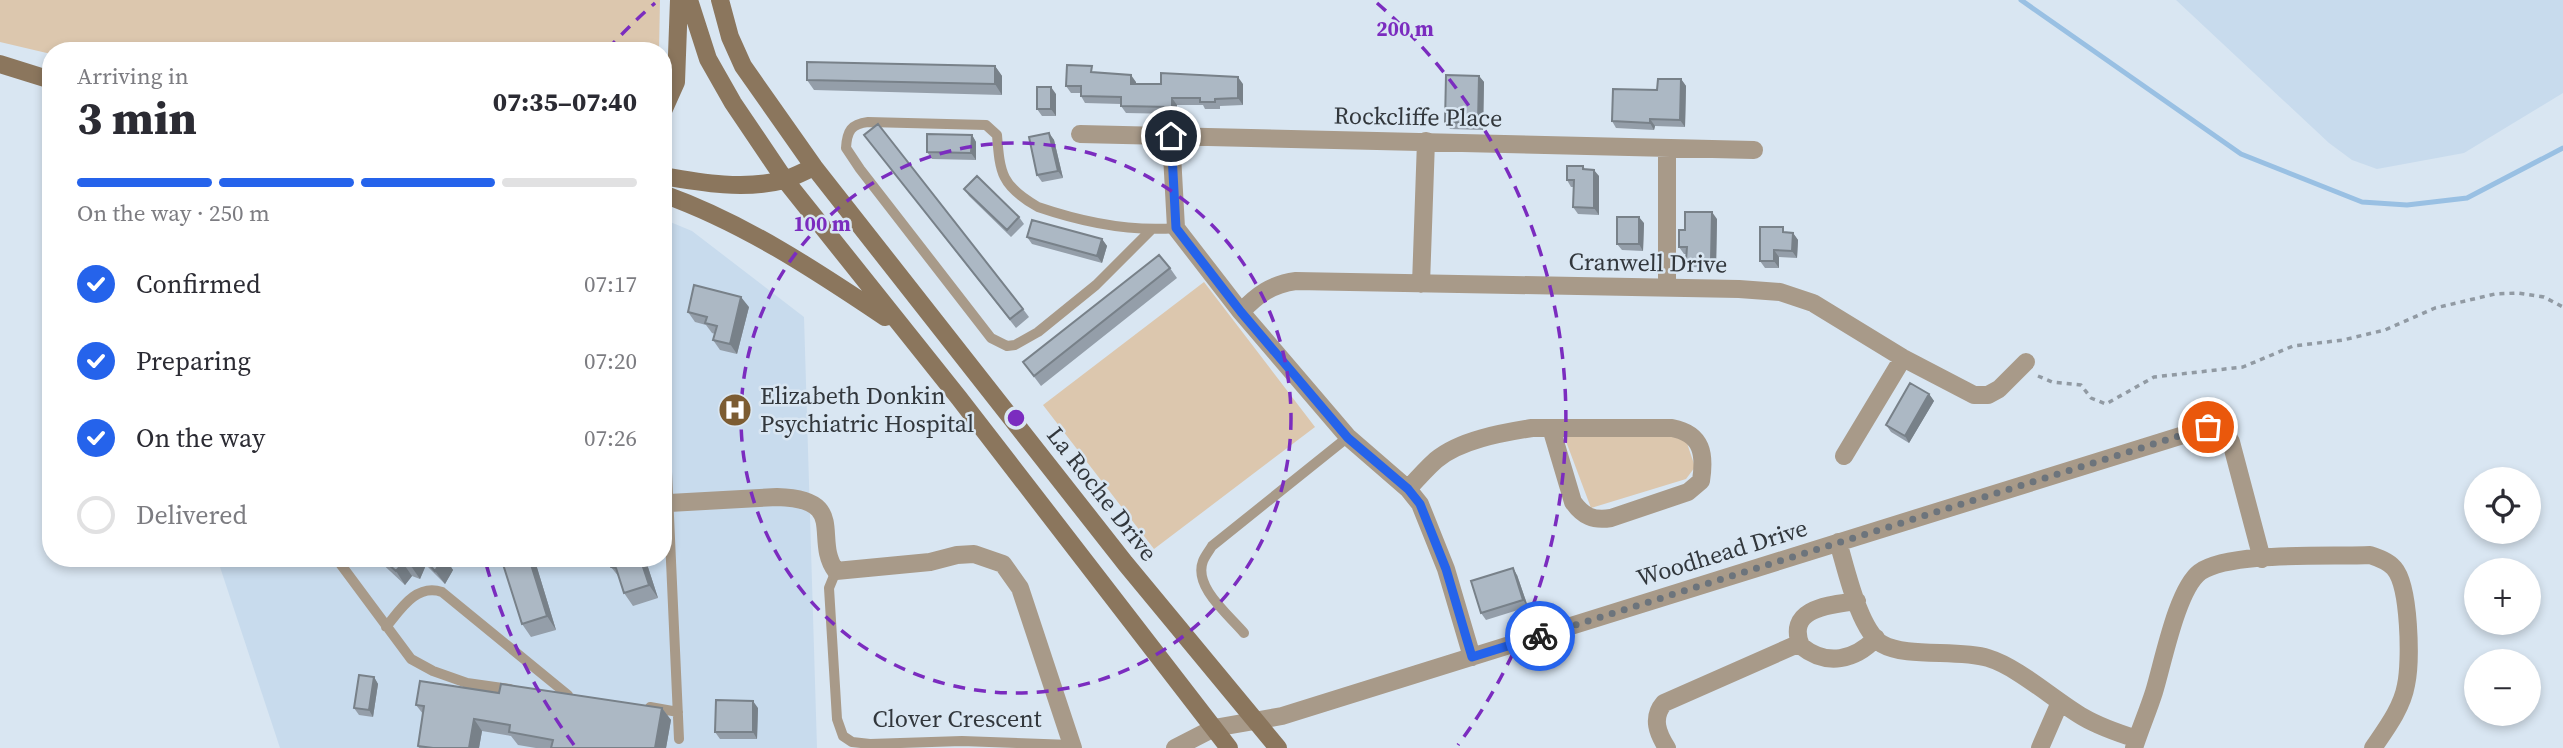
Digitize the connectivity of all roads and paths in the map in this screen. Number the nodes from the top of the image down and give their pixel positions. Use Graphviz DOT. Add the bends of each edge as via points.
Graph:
graph roads {
  1 [pos="679,0"];
  2 [pos="689,0"];
  3 [pos="720,0"];
  4 [pos="0,64"];
  5 [pos="42,77"];
  6 [pos="672,91"];
  7 [pos="1080,134"];
  8 [pos="1171,136"];
  9 [pos="1426,141"];
  10 [pos="1667,148"];
  11 [pos="1754,150"];
  12 [pos="814,167"];
  13 [pos="672,177"];
  14 [pos="785,180"];
  15 [pos="672,198"];
  16 [pos="1176,228"];
  17 [pos="1151,230"];
  18 [pos="1420,284"];
  19 [pos="1667,288"];
  20 [pos="2563,307"];
  21 [pos="1241,312"];
  22 [pos="900,327"];
  23 [pos="1903,358"];
  24 [pos="2023,364"];
  25 [pos="1551,428"];
  26 [pos="1348,438"];
  27 [pos="1844,456"];
  28 [pos="1408,489"];
  29 [pos="672,503"];
  30 [pos="1838,542"];
  31 [pos="2262,559"];
  32 [pos="343,567"];
  33 [pos="672,567"];
  34 [pos="836,571"];
  35 [pos="1857,601"];
  36 [pos="386,627"];
  37 [pos="1244,633"];
  38 [pos="1876,639"];
  39 [pos="1800,643"];
  40 [pos="1472,657"];
  41 [pos="517,690"];
  42 [pos="543,693"];
  43 [pos="568,695"];
  44 [pos="582,697"];
  45 [pos="2060,702"];
  46 [pos="637,705"];
  47 [pos="678,712"];
  48 [pos="1256,720"];
  49 [pos="1214,728"];
  50 [pos="679,739"];
  51 [pos="2136,744"];
  52 [pos="1072,746"];
  53 [pos="1175,748"];
  54 [pos="1229,748"];
  55 [pos="1278,748"];
  56 [pos="1667,748"];
  57 [pos="2040,748"];
  58 [pos="2374,748"];
  1 -- 6 [label="street"];
  2 -- 14 [label="street" via="708,59"];
  3 -- 12 [label="street, La Roche Drive" via="743,65"];
  4 -- 5 [label="street"];
  7 -- 8 [label="street, Rockcliffe Place"];
  8 -- 9 [label="street, Rockcliffe Place"];
  8 -- 16 [label="street"];
  9 -- 10 [label="street, Rockcliffe Place"];
  9 -- 18 [label="street"];
  10 -- 11 [label="street, Rockcliffe Place"];
  10 -- 19 [label="street"];
  12 -- 14 [label="street"];
  12 -- 48 [label="street, La Roche Drive" via="1125,563"];
  13 -- 14 [label="street" via="718,184"];
  14 -- 22 [label="street"];
  15 -- 22 [label="street" via="783,250"];
  16 -- 17 [label="lane"];
  16 -- 21 [label="street"];
  17 -- 17 [label="lane" via="1096,285 1038,332 1015,345 999,344 860,169 846,149 848,132 857,123 868,122 986,125 997,135 1002,177 1027,201 1100,224"];
  18 -- 19 [label="street, Cranwell Drive"];
  18 -- 21 [label="street, Cranwell Drive" via="1284,282 1256,296"];
  19 -- 23 [label="street, Cranwell Drive" via="1753,290 1798,297"];
  20 -- 24 [label="path" via="2518,293 2495,294 2435,308 2385,330 2293,346 2243,367 2154,377 2106,404 2091,398 2081,385 2052,382"];
  21 -- 26 [label="street"];
  22 -- 49 [label="street"];
  23 -- 24 [label="street, Cranwell Drive" via="1974,395 1999,389"];
  23 -- 27 [label="street"];
  25 -- 25 [label="street" via="1573,502 1591,518 1611,518 1688,492 1701,481 1701,448 1682,430"];
  25 -- 28 [label="street" via="1511,432 1449,451"];
  26 -- 28 [label="street"];
  26 -- 37 [label="lane" via="1212,546 1203,561 1202,581 1207,590"];
  28 -- 40 [label="street" via="1429,522"];
  29 -- 34 [label="street, Clover Crescent" via="791,498 809,503 827,528 829,562"];
  30 -- 31 [label="street, Woodhead Drive" via="2216,426 2231,442"];
  30 -- 35 [label="street"];
  30 -- 40 [label="street, Woodhead Drive"];
  31 -- 51 [label="street" via="2208,567 2190,582"];
  31 -- 58 [label="street" via="2370,555 2395,569 2406,599 2406,686"];
  32 -- 36 [label="lane"];
  33 -- 47 [label="lane"];
  34 -- 52 [label="street, Clover Crescent" via="974,554 1003,564 1020,588"];
  34 -- 52 [label="lane, Clover Crescent" via="829,588 837,719 843,736 870,744 962,741"];
  35 -- 38 [label="street"];
  35 -- 39 [label="street" via="1819,607 1807,614 1799,630"];
  36 -- 41 [label="lane" via="411,659 433,671 467,683"];
  36 -- 43 [label="lane" via="416,594 442,592"];
  38 -- 39 [label="street" via="1865,650 1839,659 1809,652"];
  38 -- 45 [label="street" via="1895,648 1990,658"];
  39 -- 56 [label="street" via="1664,703 1657,724"];
  40 -- 48 [label="street, Woodhead Drive"];
  42 -- 43 [label="lane"];
  43 -- 44 [label="lane"];
  45 -- 51 [label="street"];
  45 -- 57 [label="street"];
  46 -- 47 [label="lane"];
  47 -- 50 [label="lane"];
  48 -- 49 [label="street, Woodhead Drive"];
  48 -- 55 [label="street, La Roche Drive"];
  49 -- 53 [label="street, Woodhead Drive"];
  49 -- 54 [label="street"];
}
